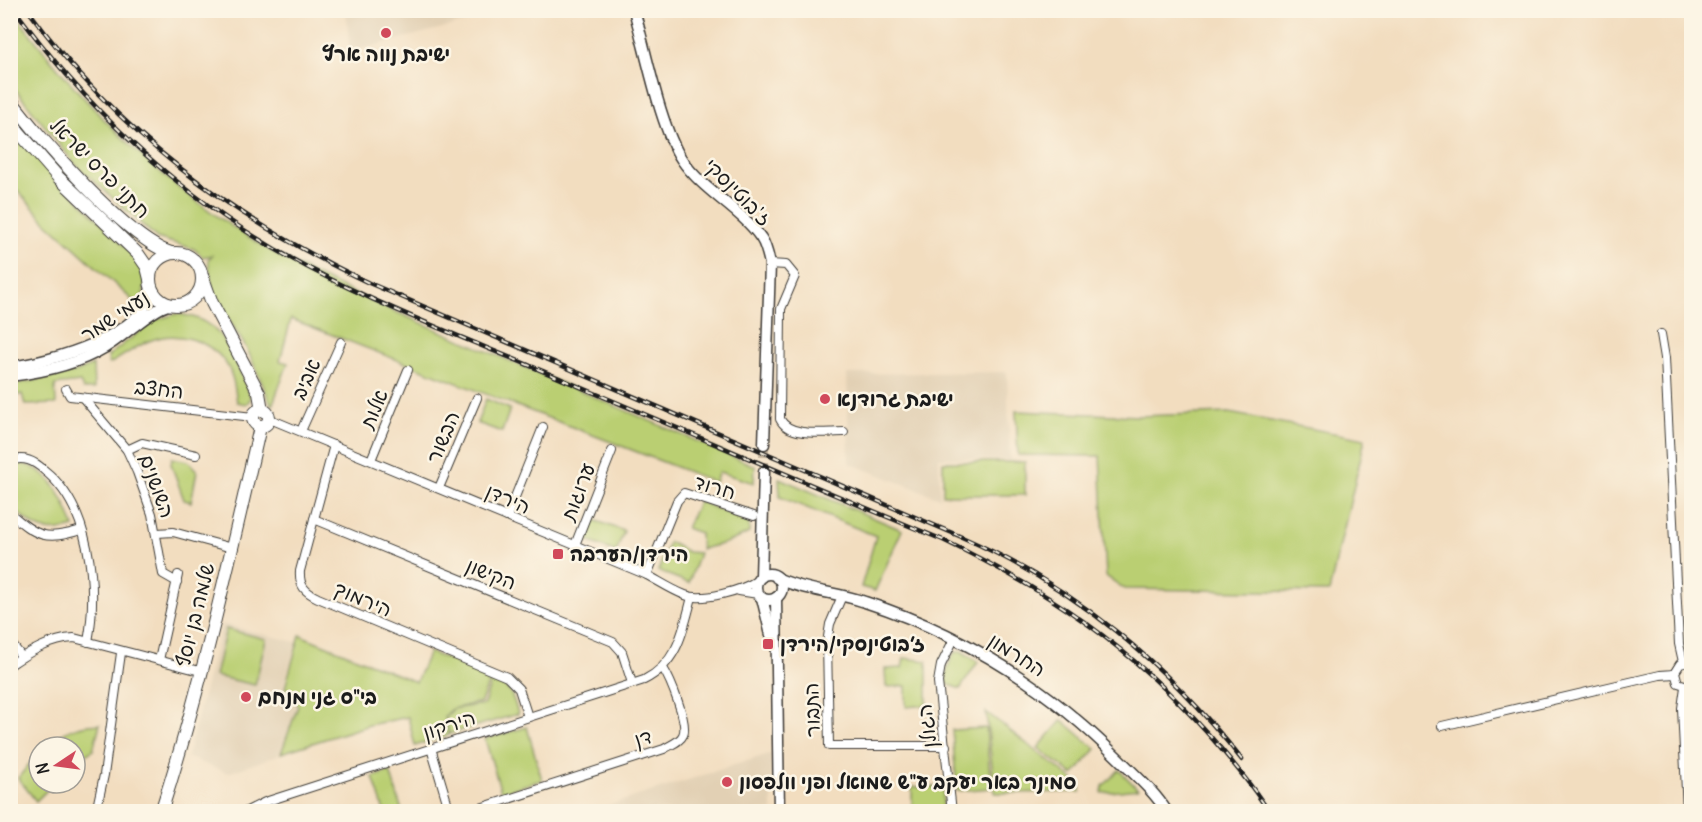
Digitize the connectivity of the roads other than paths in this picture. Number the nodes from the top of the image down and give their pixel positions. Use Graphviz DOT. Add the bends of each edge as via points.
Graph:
graph roads {
  1 [pos="634,10"];
  2 [pos="10,99"];
  3 [pos="10,122"];
  4 [pos="171,253"];
  5 [pos="770,264"];
  6 [pos="202,276"];
  7 [pos="150,283"];
  8 [pos="185,304"];
  9 [pos="170,305"];
  10 [pos="228,332"];
  11 [pos="1661,334"];
  12 [pos="341,342"];
  13 [pos="10,367"];
  14 [pos="408,370"];
  15 [pos="10,376"];
  16 [pos="66,389"];
  17 [pos="83,398"];
  18 [pos="477,398"];
  19 [pos="261,418"];
  20 [pos="543,427"];
  21 [pos="301,431"];
  22 [pos="844,432"];
  23 [pos="764,444"];
  24 [pos="334,445"];
  25 [pos="127,450"];
  26 [pos="612,451"];
  27 [pos="196,455"];
  28 [pos="371,460"];
  29 [pos="10,461"];
  30 [pos="764,472"];
  31 [pos="439,488"];
  32 [pos="10,513"];
  33 [pos="754,516"];
  34 [pos="507,517"];
  35 [pos="314,519"];
  36 [pos="81,530"];
  37 [pos="157,533"];
  38 [pos="764,538"];
  39 [pos="575,545"];
  40 [pos="232,548"];
  41 [pos="647,575"];
  42 [pos="776,577"];
  43 [pos="760,579"];
  44 [pos="811,588"];
  45 [pos="735,591"];
  46 [pos="760,596"];
  47 [pos="842,596"];
  48 [pos="692,597"];
  49 [pos="777,597"];
  50 [pos="954,639"];
  51 [pos="10,642"];
  52 [pos="88,642"];
  53 [pos="121,653"];
  54 [pos="22,657"];
  55 [pos="159,660"];
  56 [pos="1687,662"];
  57 [pos="10,665"];
  58 [pos="663,668"];
  59 [pos="200,671"];
  60 [pos="778,673"];
  61 [pos="1675,674"];
  62 [pos="632,683"];
  63 [pos="1688,687"];
  64 [pos="528,717"];
  65 [pos="1442,726"];
  66 [pos="946,746"];
  67 [pos="431,748"];
  68 [pos="96,812"];
  69 [pos="161,812"];
  70 [pos="245,812"];
  71 [pos="450,812"];
  72 [pos="468,812"];
  73 [pos="779,812"];
  74 [pos="952,812"];
  75 [pos="1167,812"];
  76 [pos="1687,812"];
  1 -- 5 [label="street, ז'בוטינסקי" via="668,130 682,159 701,183 761,238"];
  2 -- 4 [label="main road, חתני פרס ישראל" via="82,181 152,245"];
  3 -- 7 [label="main road, חתני פרס ישראל" via="58,177 138,254 147,267"];
  4 -- 6 [label="main road" via="193,258"];
  4 -- 7 [label="main road" via="158,259"];
  5 -- 22 [label="street" via="786,265 795,276 781,309 780,419 794,431"];
  5 -- 23 [label="street, ז'בוטינסקי"];
  6 -- 8 [label="main road" via="198,295"];
  6 -- 10 [label="main road"];
  7 -- 9 [label="main road" via="162,301"];
  7 -- 13 [label="street, נעמי שמר" via="150,299 143,309 100,341 70,355"];
  8 -- 9 [label="main road"];
  8 -- 10 [label="main road" via="206,308"];
  9 -- 15 [label="street, נעמי שמר" via="157,309 104,348 73,363"];
  10 -- 19 [label="main road" via="259,393"];
  11 -- 56 [label="street" via="1679,644"];
  12 -- 21 [label="street, אביב"];
  14 -- 28 [label="street, אלות"];
  16 -- 17 [label="street, החצב" via="70,396"];
  17 -- 19 [label="street, החצב"];
  17 -- 25 [label="street, השושנים"];
  18 -- 31 [label="street, הבשור"];
  19 -- 21 [label="street, הירדן"];
  19 -- 40 [label="main road, שלמה בן יוסף"];
  20 -- 34 [label="street"];
  21 -- 24 [label="street, הירדן"];
  24 -- 28 [label="street, הירדן"];
  24 -- 35 [label="street, הירמוך"];
  25 -- 27 [label="street, השושנים" via="142,443"];
  25 -- 37 [label="street, השושנים" via="146,493"];
  26 -- 39 [label="street, ערוגות"];
  28 -- 31 [label="street, הירדן"];
  29 -- 36 [label="street" via="31,460 54,478 64,489"];
  30 -- 38 [label="street"];
  31 -- 34 [label="street, הירדן"];
  32 -- 36 [label="street" via="43,536 57,537"];
  33 -- 41 [label="street, חרוד" via="684,493 677,501"];
  34 -- 39 [label="street, הירדן"];
  35 -- 62 [label="street, הקישון" via="613,642 622,652"];
  35 -- 64 [label="street, הירמוך" via="300,571 305,590 507,677 519,689"];
  36 -- 52 [label="street" via="93,585"];
  37 -- 40 [label="street, השושנים" via="173,532"];
  37 -- 55 [label="street, השושנים" via="163,574 178,578"];
  38 -- 42 [label="street"];
  38 -- 43 [label="street"];
  39 -- 41 [label="street, הירדן"];
  40 -- 59 [label="main road, שלמה בן יוסף"];
  41 -- 48 [label="street, הירדן"];
  42 -- 43 [label="street"];
  42 -- 44 [label="street, החרמון"];
  42 -- 49 [label="street" via="781,584"];
  43 -- 45 [label="street"];
  43 -- 46 [label="street"];
  44 -- 47 [label="street, החרמון"];
  44 -- 49 [label="street, החרמון" via="798,588"];
  45 -- 46 [label="street"];
  45 -- 48 [label="street"];
  46 -- 49 [label="street, החרמון"];
  46 -- 60 [label="street"];
  47 -- 50 [label="street, החרמון" via="908,618"];
  47 -- 66 [label="street, התבור" via="826,643 829,746"];
  48 -- 58 [label="street" via="681,637"];
  49 -- 60 [label="street"];
  50 -- 66 [label="street, הגולן" via="941,665 938,682"];
  50 -- 75 [label="street, החרמון" via="1021,677 1082,722 1147,786"];
  51 -- 54 [label="street"];
  52 -- 53 [label="street"];
  52 -- 54 [label="street" via="65,639"];
  53 -- 55 [label="street"];
  53 -- 68 [label="street"];
  54 -- 57 [label="street"];
  55 -- 59 [label="street"];
  56 -- 61 [label="street" via="1678,666"];
  58 -- 62 [label="street, הירקון"];
  58 -- 72 [label="street, דן" via="684,722 684,735 679,740 664,749"];
  59 -- 69 [label="main road, שלמה בן יוסף"];
  60 -- 73 [label="street"];
  61 -- 63 [label="street" via="1678,683"];
  61 -- 65 [label="street"];
  62 -- 64 [label="street, הירקון"];
  63 -- 76 [label="street" via="1682,708"];
  64 -- 67 [label="street, הירקון"];
  66 -- 74 [label="street, הגולן"];
  67 -- 70 [label="street, הירקון" via="265,801"];
  67 -- 71 [label="street"];
}
